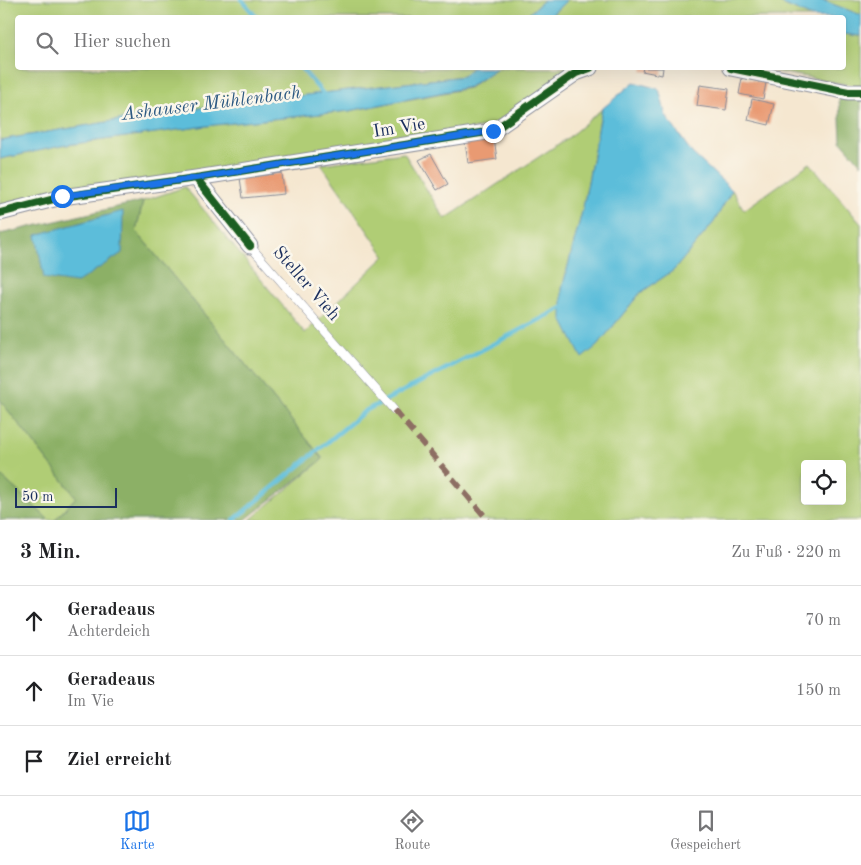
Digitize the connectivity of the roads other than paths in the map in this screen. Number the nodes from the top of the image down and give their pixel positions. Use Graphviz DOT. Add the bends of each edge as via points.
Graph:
graph roads {
  1 [pos="584,70"];
  2 [pos="741,70"];
  3 [pos="861,92"];
  4 [pos="196,178"];
  5 [pos="0,213"];
  6 [pos="250,246"];
  7 [pos="394,410"];
  1 -- 4 [label="street, Im Vie" via="493,131"];
  2 -- 3 [label="street"];
  4 -- 5 [label="street, Im Vie" via="62,196"];
  4 -- 6 [label="street, Steller Vieh"];
  6 -- 7 [label="lane, Steller Vieh"];
}
